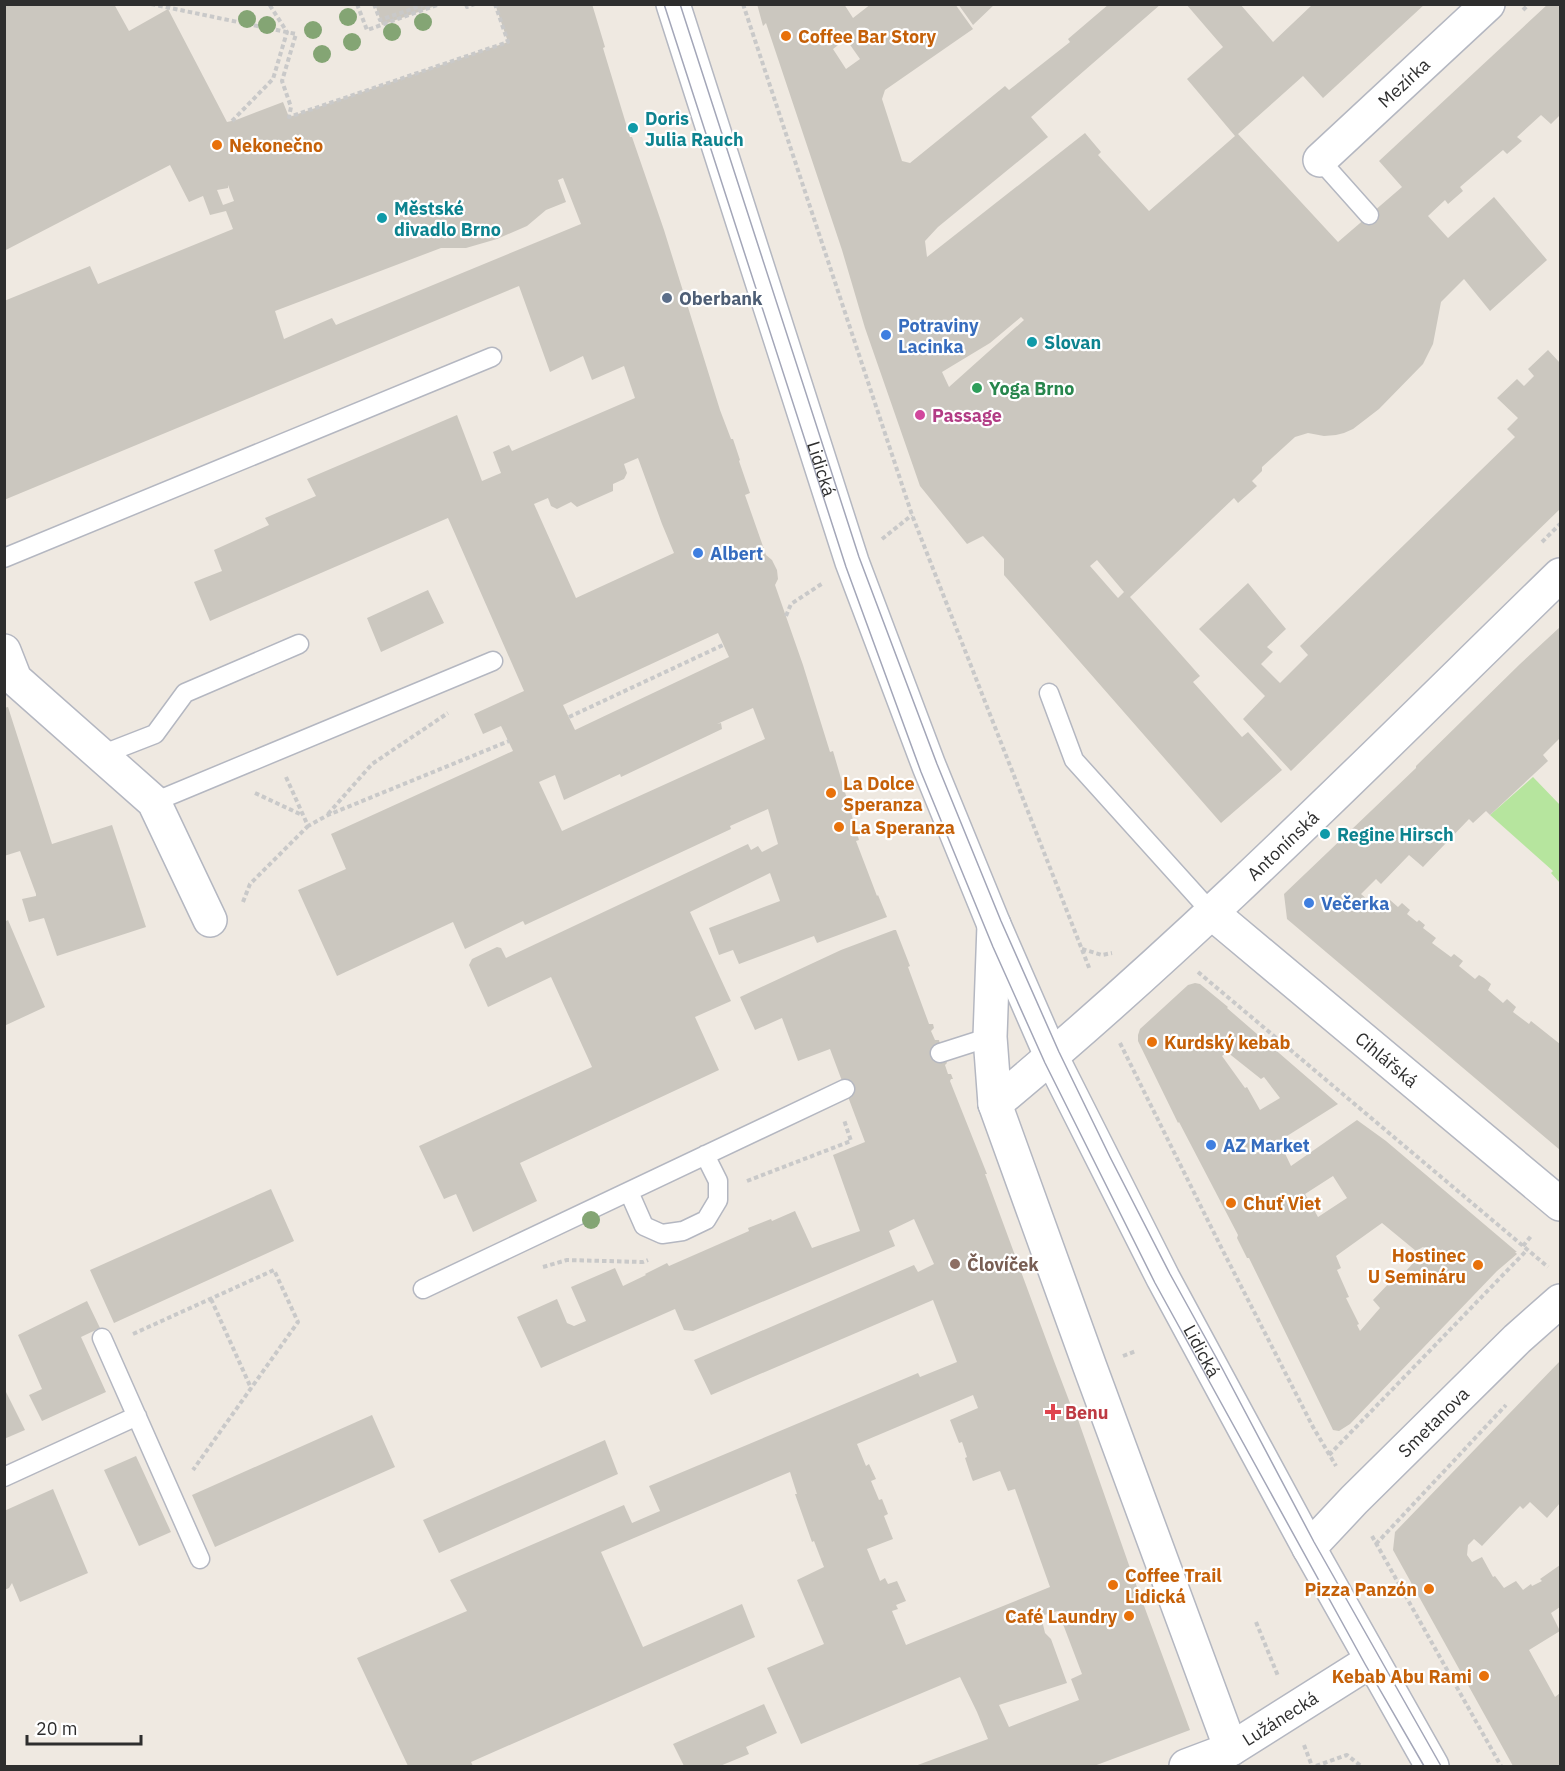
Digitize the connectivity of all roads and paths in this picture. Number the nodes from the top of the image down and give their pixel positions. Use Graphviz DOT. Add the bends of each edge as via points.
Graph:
graph roads {
  1 [pos="151,4"];
  2 [pos="269,4"];
  3 [pos="357,4"];
  4 [pos="373,4"];
  5 [pos="426,4"];
  6 [pos="440,4"];
  7 [pos="466,4"];
  8 [pos="475,4"];
  9 [pos="495,4"];
  10 [pos="673,4"];
  11 [pos="743,4"];
  12 [pos="1488,4"];
  13 [pos="287,32"];
  14 [pos="232,121"];
  15 [pos="1320,160"];
  16 [pos="1369,215"];
  17 [pos="492,357"];
  18 [pos="4,558"];
  19 [pos="1560,575"];
  20 [pos="827,580"];
  21 [pos="786,616"];
  22 [pos="299,644"];
  23 [pos="723,645"];
  24 [pos="4,651"];
  25 [pos="494,661"];
  26 [pos="1049,693"];
  27 [pos="450,712"];
  28 [pos="569,717"];
  29 [pos="508,741"];
  30 [pos="275,752"];
  31 [pos="101,755"];
  32 [pos="218,776"];
  33 [pos="154,802"];
  34 [pos="328,815"];
  35 [pos="303,816"];
  36 [pos="308,826"];
  37 [pos="242,905"];
  38 [pos="1212,913"];
  39 [pos="210,920"];
  40 [pos="994,925"];
  41 [pos="1195,969"];
  42 [pos="1090,970"];
  43 [pos="1117,1036"];
  44 [pos="990,1037"];
  45 [pos="940,1053"];
  46 [pos="1052,1058"];
  47 [pos="845,1089"];
  48 [pos="995,1104"];
  49 [pos="705,1155"];
  50 [pos="629,1192"];
  51 [pos="1560,1204"];
  52 [pos="1531,1236"];
  53 [pos="1523,1246"];
  54 [pos="1527,1250"];
  55 [pos="1556,1286"];
  56 [pos="423,1289"];
  57 [pos="211,1299"];
  58 [pos="104,1342"];
  59 [pos="251,1389"];
  60 [pos="1512,1398"];
  61 [pos="137,1416"];
  62 [pos="1329,1455"];
  63 [pos="1336,1466"];
  64 [pos="4,1477"];
  65 [pos="173,1498"];
  66 [pos="1372,1536"];
  67 [pos="1376,1544"];
  68 [pos="1309,1548"];
  69 [pos="201,1559"];
  70 [pos="1256,1622"];
  71 [pos="1372,1660"];
  72 [pos="1280,1681"];
  73 [pos="1231,1749"];
  74 [pos="1186,1767"];
  75 [pos="1316,1767"];
  76 [pos="1361,1767"];
  77 [pos="1432,1767"];
  78 [pos="1501,1767"];
  1 -- 13 [label="path"];
  2 -- 13 [label="path"];
  3 -- 6 [label="path" via="366,30"];
  4 -- 5 [label="path" via="380,20"];
  7 -- 8 [label="path"];
  9 -- 13 [label="path" via="508,42 289,117 291,107 282,81 296,34"];
  10 -- 40 [label="street, Lidická" via="852,562"];
  11 -- 42 [label="path" via="912,515"];
  12 -- 15 [label="street, Mezírka"];
  13 -- 14 [label="path" via="273,79"];
  15 -- 16 [label="lane"];
  17 -- 18 [label="lane"];
  19 -- 38 [label="street, Antonínská"];
  20 -- 21 [label="path" via="791,604"];
  22 -- 31 [label="lane" via="185,693 155,734"];
  23 -- 28 [label="path"];
  24 -- 31 [label="street" via="15,679"];
  25 -- 30 [label="lane"];
  26 -- 38 [label="lane" via="1074,760"];
  27 -- 34 [label="path" via="372,764"];
  29 -- 34 [label="path"];
  30 -- 32 [label="lane"];
  30 -- 35 [label="path"];
  31 -- 33 [label="street"];
  32 -- 33 [label="lane"];
  32 -- 35 [label="path"];
  33 -- 39 [label="street"];
  34 -- 36 [label="path"];
  35 -- 36 [label="path"];
  36 -- 37 [label="path" via="250,884"];
  38 -- 46 [label="street, Antonínská"];
  38 -- 51 [label="street, Cihlářská"];
  40 -- 44 [label="street, Lidická"];
  40 -- 46 [label="street, Lidická"];
  41 -- 53 [label="path"];
  43 -- 62 [label="path"];
  44 -- 45 [label="lane"];
  44 -- 48 [label="street, Lidická"];
  46 -- 48 [label="street, Antonínská"];
  46 -- 68 [label="street, Lidická" via="1163,1278"];
  47 -- 49 [label="lane"];
  48 -- 73 [label="street, Lidická"];
  49 -- 50 [label="lane"];
  49 -- 50 [label="lane" via="718,1181 718,1200 705,1220 683,1231 662,1234 644,1226"];
  50 -- 56 [label="lane"];
  52 -- 53 [label="path"];
  53 -- 54 [label="path"];
  54 -- 55 [label="path"];
  54 -- 62 [label="path"];
  55 -- 68 [label="street, Smetanova" via="1517,1339"];
  57 -- 58 [label="path"];
  57 -- 59 [label="path"];
  57 -- 59 [label="path" via="274,1270 298,1322"];
  58 -- 61 [label="lane"];
  59 -- 65 [label="path"];
  60 -- 67 [label="path"];
  61 -- 64 [label="lane"];
  61 -- 65 [label="lane"];
  62 -- 63 [label="path"];
  65 -- 69 [label="lane"];
  66 -- 67 [label="path"];
  67 -- 78 [label="path"];
  68 -- 71 [label="street, Lidická"];
  70 -- 72 [label="path"];
  71 -- 73 [label="street, Lužánecká"];
  71 -- 77 [label="street, Lidická"];
  73 -- 74 [label="street, Lužánecká"];
  75 -- 76 [label="path" via="1347,1755"];
}
